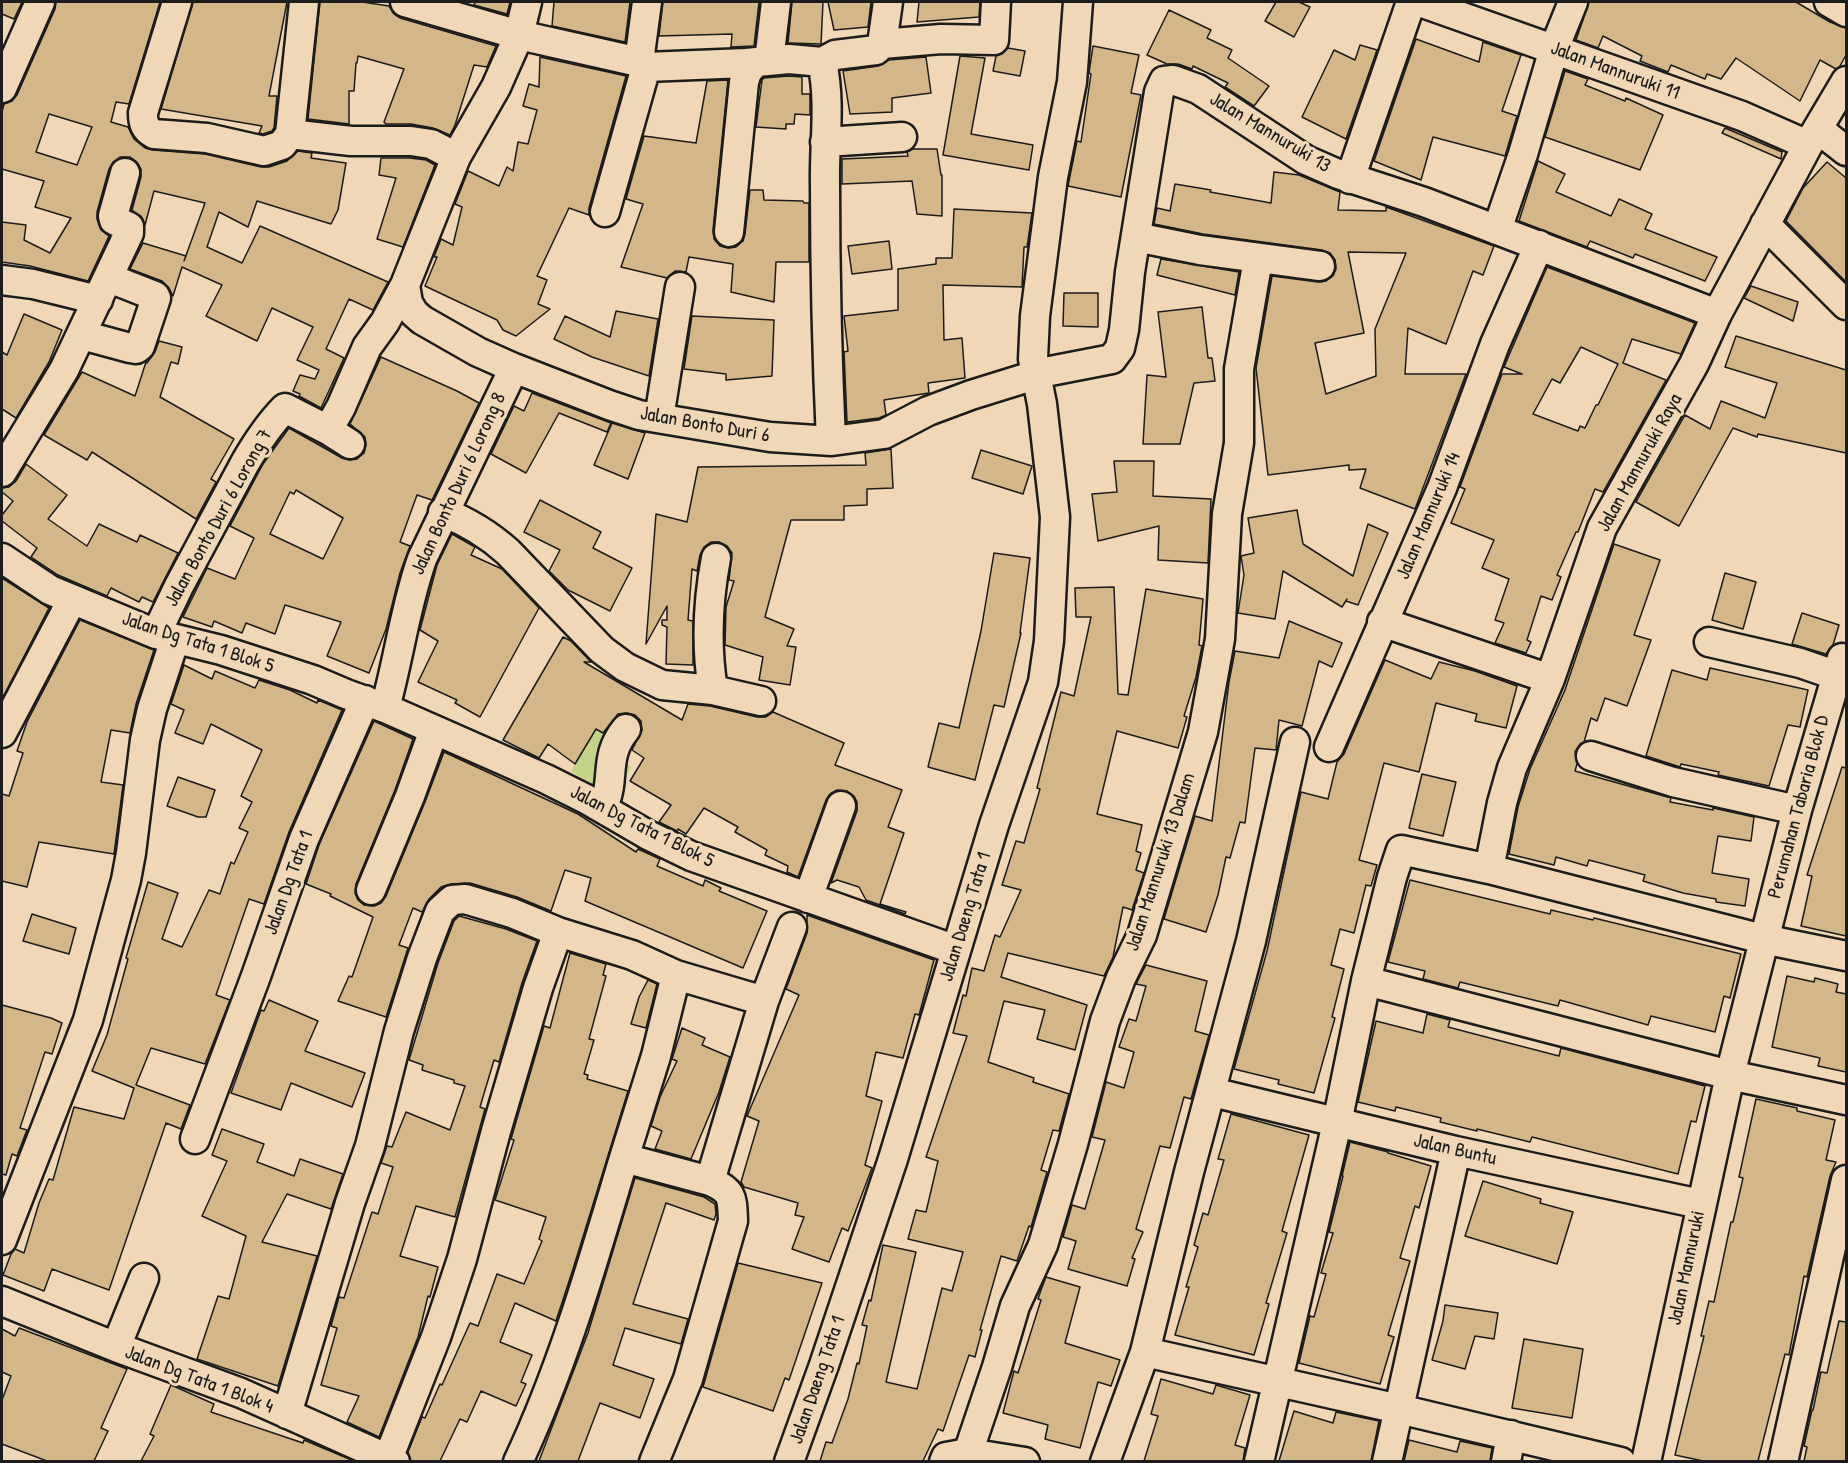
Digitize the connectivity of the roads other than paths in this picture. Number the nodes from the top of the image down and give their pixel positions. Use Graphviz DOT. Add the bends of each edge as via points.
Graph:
graph roads {
  1 [pos="40,2"];
  2 [pos="177,2"];
  3 [pos="304,2"];
  4 [pos="405,2"];
  5 [pos="527,2"];
  6 [pos="646,2"];
  7 [pos="776,2"];
  8 [pos="888,2"];
  9 [pos="996,2"];
  10 [pos="1078,2"];
  11 [pos="1411,2"];
  12 [pos="1420,2"];
  13 [pos="1573,2"];
  14 [pos="1829,2"];
  15 [pos="1846,12"];
  16 [pos="519,35"];
  17 [pos="884,38"];
  18 [pos="1554,49"];
  19 [pos="762,62"];
  20 [pos="822,62"];
  21 [pos="643,64"];
  22 [pos="1846,81"];
  23 [pos="2,88"];
  24 [pos="290,134"];
  25 [pos="902,137"];
  26 [pos="1813,137"];
  27 [pos="825,142"];
  28 [pos="1846,151"];
  29 [pos="456,157"];
  30 [pos="125,173"];
  31 [pos="1350,179"];
  32 [pos="605,212"];
  33 [pos="1765,224"];
  34 [pos="1497,230"];
  35 [pos="729,231"];
  36 [pos="1136,237"];
  37 [pos="1539,245"];
  38 [pos="1258,259"];
  39 [pos="1320,266"];
  40 [pos="2,280"];
  41 [pos="405,285"];
  42 [pos="680,287"];
  43 [pos="104,289"];
  44 [pos="1846,305"];
  45 [pos="1717,314"];
  46 [pos="82,335"];
  47 [pos="514,368"];
  48 [pos="1034,368"];
  49 [pos="659,418"];
  50 [pos="831,441"];
  51 [pos="2,472"];
  52 [pos="443,512"];
  53 [pos="2,558"];
  54 [pos="716,558"];
  55 [pos="72,600"];
  56 [pos="1382,622"];
  57 [pos="165,636"];
  58 [pos="1709,642"];
  59 [pos="1550,679"];
  60 [pos="713,690"];
  61 [pos="761,701"];
  62 [pos="375,704"];
  63 [pos="626,729"];
  64 [pos="434,730"];
  65 [pos="2,733"];
  66 [pos="1295,742"];
  67 [pos="1329,747"];
  68 [pos="1591,756"];
  69 [pos="841,806"];
  70 [pos="602,808"];
  71 [pos="1797,810"];
  72 [pos="1489,869"];
  73 [pos="371,890"];
  74 [pos="808,898"];
  75 [pos="792,927"];
  76 [pos="558,932"];
  77 [pos="1763,939"];
  78 [pos="956,950"];
  79 [pos="1846,956"];
  80 [pos="676,975"];
  81 [pos="1366,981"];
  82 [pos="764,1001"];
  83 [pos="1730,1075"];
  84 [pos="1212,1092"];
  85 [pos="1846,1100"];
  86 [pos="1337,1123"];
  87 [pos="195,1139"];
  88 [pos="1456,1151"];
  89 [pos="624,1158"];
  90 [pos="14,1177"];
  91 [pos="1846,1180"];
  92 [pos="710,1181"];
  93 [pos="1700,1204"];
  94 [pos="2,1240"];
  95 [pos="144,1278"];
  96 [pos="2,1301"];
  97 [pos="116,1347"];
  98 [pos="1145,1352"];
  99 [pos="1278,1382"];
  100 [pos="1400,1409"];
  101 [pos="287,1414"];
  102 [pos="1508,1448"];
  103 [pos="956,1457"];
  104 [pos="392,1460"];
  105 [pos="518,1461"];
  106 [pos="654,1461"];
  107 [pos="789,1461"];
  108 [pos="1025,1461"];
  109 [pos="1106,1461"];
  110 [pos="1259,1461"];
  111 [pos="1387,1461"];
  112 [pos="1621,1461"];
  113 [pos="1646,1461"];
  114 [pos="1783,1461"];
  1 -- 23 [label="street"];
  2 -- 24 [label="street" via="144,113 147,130 264,151 282,145"];
  3 -- 24 [label="street"];
  4 -- 16 [label="street"];
  5 -- 16 [label="street"];
  6 -- 21 [label="street"];
  7 -- 19 [label="street"];
  8 -- 17 [label="street"];
  9 -- 17 [label="street" via="994,40"];
  10 -- 48 [label="street, Jalan Daeng Tata 1" via="1072,82 1053,177 1035,316"];
  11 -- 31 [label="street"];
  12 -- 18 [label="street, Jalan Mannuruki 11"];
  13 -- 18 [label="street"];
  14 -- 15 [label="street"];
  16 -- 21 [label="street"];
  16 -- 29 [label="street" via="496,87"];
  17 -- 20 [label="street" via="876,50 835,54"];
  18 -- 26 [label="street, Jalan Mannuruki 11"];
  18 -- 34 [label="street"];
  19 -- 20 [label="street"];
  19 -- 21 [label="street"];
  19 -- 35 [label="street" via="745,76"];
  20 -- 27 [label="street"];
  21 -- 32 [label="street"];
  22 -- 26 [label="street, Jalan Mannuruki Raya"];
  24 -- 29 [label="street" via="351,141 411,141 431,144"];
  25 -- 27 [label="street"];
  26 -- 28 [label="street, Jalan Mannuruki 11"];
  26 -- 33 [label="street, Jalan Mannuruki Raya"];
  27 -- 50 [label="street"];
  29 -- 41 [label="street"];
  30 -- 43 [label="street" via="113,216 130,231"];
  31 -- 34 [label="street, Jalan Mannuruki 13"];
  31 -- 36 [label="street, Jalan Mannuruki 13" via="1306,160 1198,89 1173,80 1164,81"];
  33 -- 44 [label="street"];
  33 -- 45 [label="street, Jalan Mannuruki Raya"];
  34 -- 37 [label="street, Jalan Mannuruki 13"];
  36 -- 38 [label="street"];
  36 -- 48 [label="street, Jalan Mannuruki 13" via="1120,348 1112,358"];
  37 -- 45 [label="street, Jalan Mannuruki 13"];
  37 -- 56 [label="street, Jalan Mannuruki 14" via="1496,344 1442,488"];
  38 -- 39 [label="street"];
  38 -- 103 [label="street, Jalan Mannuruki 13 Dalam" via="1239,369 1239,443 1227,514 1220,639 1203,732 1142,935 1102,1029 1043,1245 1015,1306 997,1367"];
  40 -- 43 [label="street"];
  41 -- 47 [label="street, Jalan Bonto Duri 6" via="408,303 422,320"];
  41 -- 57 [label="street, Jalan Bonto Duri 6 Lorong 7" via="367,348 340,427 285,408 250,455 179,586"];
  42 -- 49 [label="street"];
  43 -- 46 [label="street"];
  43 -- 46 [label="street" via="156,298 140,346 130,348"];
  45 -- 59 [label="street, Jalan Mannuruki Raya" via="1694,364 1602,528"];
  46 -- 51 [label="street"];
  47 -- 49 [label="street, Jalan Bonto Duri 6" via="609,405"];
  47 -- 52 [label="street, Jalan Bonto Duri 6 Lorong 8"];
  48 -- 50 [label="street, Jalan Bonto Duri 6" via="928,411 884,434"];
  48 -- 78 [label="street, Jalan Daeng Tata 1" via="1055,517 1049,641 1043,682"];
  49 -- 50 [label="street, Jalan Bonto Duri 6" via="760,436"];
  52 -- 60 [label="street" via="491,537 602,650 625,667 662,685"];
  52 -- 62 [label="street, Jalan Bonto Duri 6 Lorong 8" via="412,587 395,671"];
  53 -- 55 [label="street, Jalan Dg Tata 1 Blok 5"];
  54 -- 60 [label="street" via="711,584"];
  55 -- 57 [label="street, Jalan Dg Tata 1 Blok 5"];
  55 -- 65 [label="street"];
  56 -- 59 [label="street"];
  56 -- 67 [label="street, Jalan Mannuruki 14"];
  57 -- 62 [label="street, Jalan Dg Tata 1 Blok 5" via="221,650"];
  57 -- 90 [label="street" via="145,740 126,880 88,1020"];
  58 -- 71 [label="street, Perumahan Tabaria Blok D" via="1800,663 1839,666"];
  59 -- 72 [label="street, Jalan Mannuruki Raya" via="1512,768"];
  60 -- 61 [label="street"];
  62 -- 64 [label="street, Jalan Dg Tata 1 Blok 5"];
  62 -- 87 [label="street, Jalan Dg Tata 1" via="304,839"];
  63 -- 70 [label="street" via="611,755 609,792"];
  64 -- 70 [label="street, Jalan Dg Tata 1 Blok 5" via="546,778"];
  64 -- 73 [label="street"];
  66 -- 84 [label="street" via="1251,941"];
  68 -- 71 [label="street" via="1673,782"];
  69 -- 74 [label="street"];
  70 -- 74 [label="street, Jalan Dg Tata 1 Blok 5" via="691,856"];
  71 -- 77 [label="street, Perumahan Tabaria Blok D"];
  72 -- 77 [label="street"];
  72 -- 81 [label="street" via="1401,849"];
  74 -- 78 [label="street, Jalan Dg Tata 1 Blok 5"];
  75 -- 82 [label="street"];
  76 -- 80 [label="street" via="632,955"];
  76 -- 101 [label="street" via="465,900 452,900 440,911 399,1031 370,1146"];
  76 -- 104 [label="street" via="531,1011 462,1259"];
  77 -- 79 [label="street"];
  77 -- 83 [label="street, Perumahan Tabaria Blok D"];
  78 -- 107 [label="street, Jalan Daeng Tata 1" via="894,1158"];
  80 -- 82 [label="street"];
  80 -- 89 [label="street"];
  81 -- 83 [label="street"];
  81 -- 86 [label="street"];
  82 -- 92 [label="street"];
  83 -- 85 [label="street"];
  83 -- 93 [label="street, Jalan Mannuruki"];
  84 -- 86 [label="street, Jalan Buntu"];
  84 -- 98 [label="street"];
  86 -- 88 [label="street, Jalan Buntu"];
  86 -- 99 [label="street"];
  88 -- 93 [label="street, Jalan Buntu"];
  88 -- 100 [label="street"];
  89 -- 92 [label="street"];
  89 -- 105 [label="street" via="558,1367"];
  90 -- 94 [label="street"];
  91 -- 114 [label="street"];
  92 -- 106 [label="street" via="726,1188 733,1221 688,1379"];
  93 -- 113 [label="street, Jalan Mannuruki"];
  95 -- 97 [label="street"];
  96 -- 97 [label="street, Jalan Dg Tata 1 Blok 4"];
  97 -- 101 [label="street, Jalan Dg Tata 1 Blok 4"];
  98 -- 99 [label="street"];
  98 -- 109 [label="street"];
  99 -- 100 [label="street"];
  99 -- 110 [label="street"];
  100 -- 102 [label="street"];
  100 -- 111 [label="street"];
  101 -- 104 [label="street, Jalan Dg Tata 1 Blok 4"];
  102 -- 112 [label="street"];
  103 -- 108 [label="street"];
}
